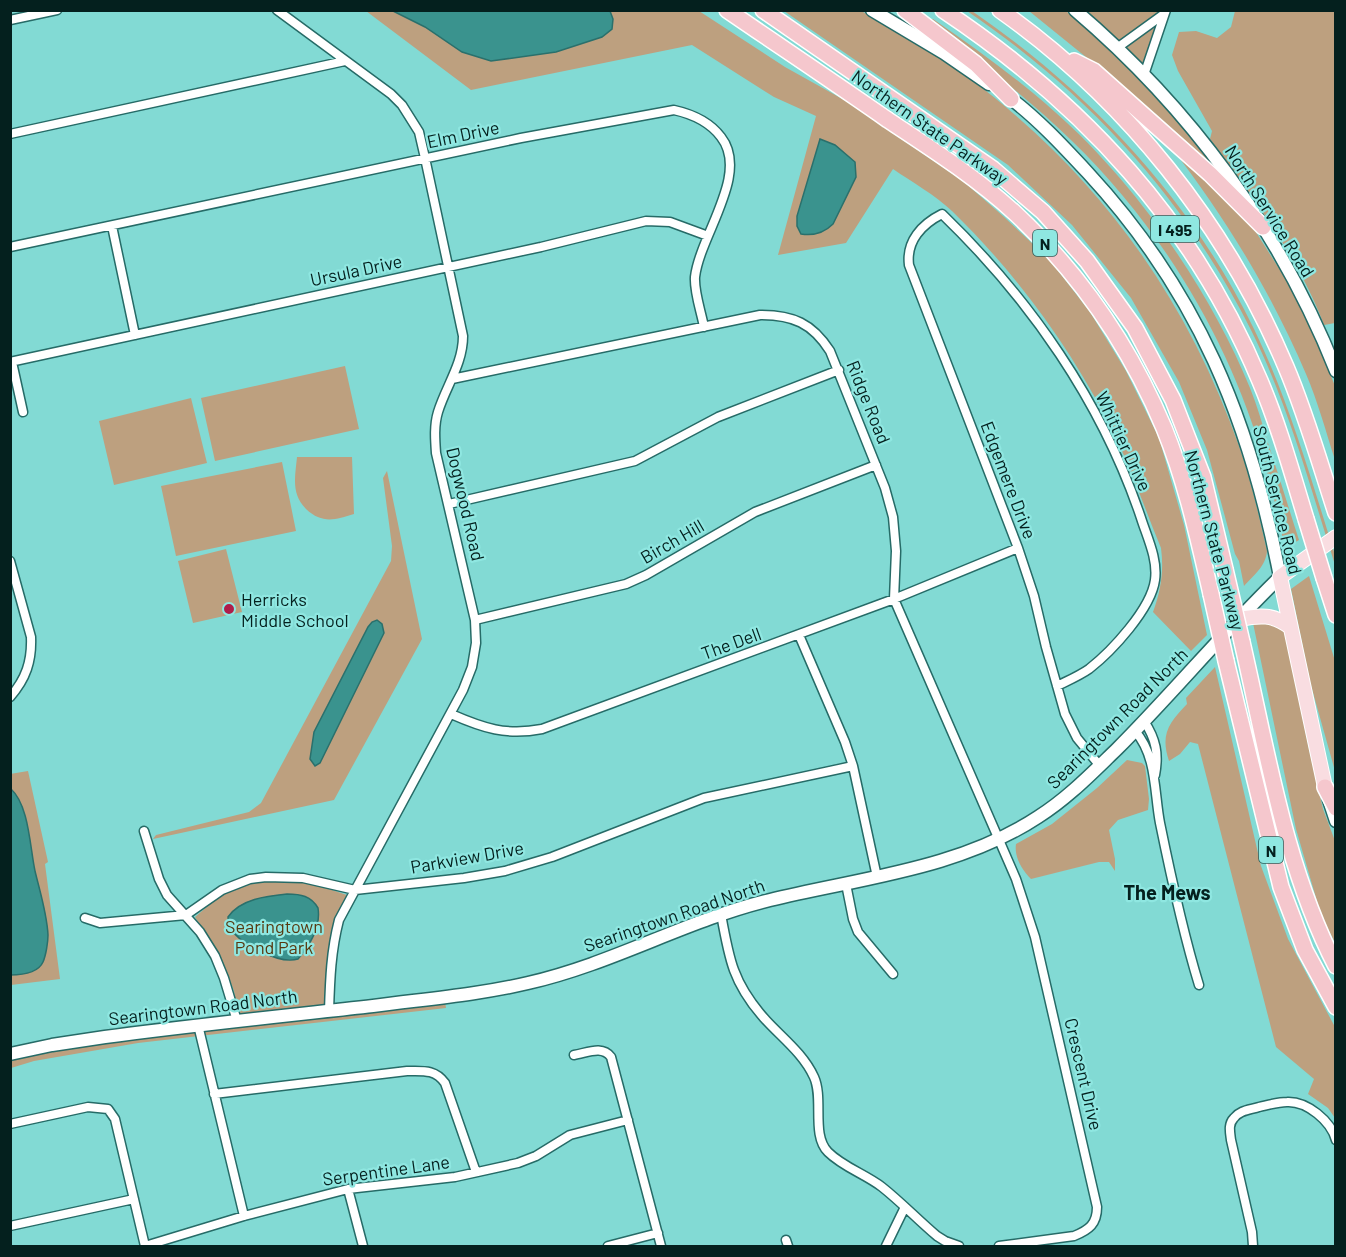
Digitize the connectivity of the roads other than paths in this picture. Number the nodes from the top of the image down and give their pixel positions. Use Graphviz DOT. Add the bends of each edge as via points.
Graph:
graph roads {
  1 [pos="57,10"];
  2 [pos="277,10"];
  3 [pos="727,10"];
  4 [pos="763,10"];
  5 [pos="872,10"];
  6 [pos="905,10"];
  7 [pos="943,10"];
  8 [pos="1000,10"];
  9 [pos="1075,10"];
  10 [pos="1165,12"];
  11 [pos="10,20"];
  12 [pos="1117,48"];
  13 [pos="1058,53"];
  14 [pos="345,61"];
  15 [pos="1144,75"];
  16 [pos="1011,99"];
  17 [pos="10,134"];
  18 [pos="425,158"];
  19 [pos="942,214"];
  20 [pos="112,226"];
  21 [pos="1263,227"];
  22 [pos="708,236"];
  23 [pos="10,248"];
  24 [pos="449,267"];
  25 [pos="704,327"];
  26 [pos="135,335"];
  27 [pos="11,362"];
  28 [pos="839,370"];
  29 [pos="1335,371"];
  30 [pos="452,379"];
  31 [pos="23,412"];
  32 [pos="876,465"];
  33 [pos="449,504"];
  34 [pos="1334,506"];
  35 [pos="1335,537"];
  36 [pos="1018,548"];
  37 [pos="10,561"];
  38 [pos="1280,577"];
  39 [pos="894,599"];
  40 [pos="1335,615"];
  41 [pos="1239,619"];
  42 [pos="475,620"];
  43 [pos="1290,627"];
  44 [pos="799,635"];
  45 [pos="1057,686"];
  46 [pos="10,697"];
  47 [pos="451,714"];
  48 [pos="1144,721"];
  49 [pos="1135,731"];
  50 [pos="853,766"];
  51 [pos="1100,766"];
  52 [pos="1154,781"];
  53 [pos="1325,787"];
  54 [pos="1335,808"];
  55 [pos="1335,821"];
  56 [pos="144,831"];
  57 [pos="998,839"];
  58 [pos="877,877"];
  59 [pos="846,884"];
  60 [pos="355,890"];
  61 [pos="721,914"];
  62 [pos="186,915"];
  63 [pos="85,918"];
  64 [pos="1335,966"];
  65 [pos="893,975"];
  66 [pos="1199,986"];
  67 [pos="1335,1007"];
  68 [pos="329,1011"];
  69 [pos="237,1021"];
  70 [pos="198,1025"];
  71 [pos="10,1054"];
  72 [pos="574,1055"];
  73 [pos="214,1094"];
  74 [pos="628,1120"];
  75 [pos="10,1124"];
  76 [pos="1335,1140"];
  77 [pos="476,1172"];
  78 [pos="348,1189"];
  79 [pos="134,1199"];
  80 [pos="904,1207"];
  81 [pos="244,1216"];
  82 [pos="10,1226"];
  83 [pos="658,1233"];
  84 [pos="145,1246"];
  85 [pos="363,1246"];
  86 [pos="608,1246"];
  87 [pos="661,1246"];
  88 [pos="886,1246"];
  89 [pos="959,1246"];
  90 [pos="999,1246"];
  91 [pos="1253,1246"];
  1 -- 11 [label="street"];
  2 -- 14 [label="street, Dogwood Road"];
  3 -- 67 [label="highway, Northern State Parkway / N, bridge" via="972,177 1022,220 1062,262 1116,334 1158,414 1184,483 1281,887 1305,950"];
  4 -- 64 [label="highway, Northern State Parkway / N, bridge" via="993,169 1043,212 1088,261 1135,328 1177,408 1203,477 1294,860 1309,908"];
  5 -- 16 [label="main road, South Service Road"];
  6 -- 16 [label="highway" via="976,64"];
  7 -- 40 [label="highway, I 495, bridge" via="1014,61 1076,114 1172,224 1208,279 1246,350 1274,419"];
  8 -- 13 [label="highway, I 495"];
  9 -- 12 [label="main road, North Service Road"];
  10 -- 12 [label="street"];
  10 -- 15 [label="street"];
  12 -- 15 [label="main road, North Service Road"];
  13 -- 21 [label="highway" via="1094,71"];
  13 -- 34 [label="highway, I 495" via="1148,145 1233,263 1286,366"];
  14 -- 17 [label="street"];
  14 -- 18 [label="street, Dogwood Road" via="402,105 419,132"];
  15 -- 21 [label="main road, North Service Road" via="1207,147"];
  16 -- 38 [label="main road, South Service Road" via="1059,142 1108,195 1187,308 1224,381 1246,438"];
  18 -- 20 [label="street, Elm Drive"];
  18 -- 22 [label="street, Elm Drive" via="657,112 685,112 716,130 730,154 729,180"];
  18 -- 24 [label="street, Dogwood Road"];
  19 -- 36 [label="street, Edgemere Drive" via="926,222 915,237 909,250 909,265"];
  19 -- 45 [label="street, Whittier Drive" via="1012,288 1073,374 1116,456 1153,556 1155,579 1143,611 1089,669"];
  20 -- 23 [label="street, Elm Drive"];
  20 -- 26 [label="street"];
  21 -- 29 [label="main road, North Service Road" via="1310,312"];
  22 -- 24 [label="street, Ursula Drive" via="670,222 646,221"];
  22 -- 25 [label="street, Elm Drive" via="695,279"];
  24 -- 26 [label="street, Ursula Drive"];
  24 -- 30 [label="street, Dogwood Road" via="463,336"];
  25 -- 28 [label="street, Ridge Road" via="760,315 792,318 822,339"];
  25 -- 30 [label="street, Ridge Road"];
  26 -- 27 [label="street, Ursula Drive"];
  27 -- 31 [label="street"];
  28 -- 32 [label="street, Ridge Road"];
  28 -- 33 [label="street" via="718,417 635,461"];
  30 -- 33 [label="street, Dogwood Road" via="435,426 436,453"];
  32 -- 39 [label="street, Ridge Road" via="893,517"];
  32 -- 42 [label="street, Birch Hill" via="755,512 626,584"];
  33 -- 42 [label="street, Dogwood Road"];
  35 -- 38 [label="main road"];
  36 -- 39 [label="street, The Dell"];
  36 -- 45 [label="street, Edgemere Drive"];
  37 -- 46 [label="street" via="32,637 30,664 22,684"];
  38 -- 41 [label="main road, Searingtown Road North"];
  38 -- 43 [label="main road, South Service Road"];
  39 -- 44 [label="street, The Dell"];
  39 -- 57 [label="street, Ridge Road"];
  41 -- 43 [label="main road" via="1266,616"];
  41 -- 48 [label="main road, Searingtown Road North"];
  42 -- 47 [label="street, Dogwood Road" via="472,668"];
  43 -- 53 [label="main road, South Service Road"];
  44 -- 47 [label="street, The Dell" via="542,729 503,732"];
  44 -- 50 [label="street"];
  45 -- 51 [label="street, Edgemere Drive" via="1071,726"];
  47 -- 60 [label="street, Dogwood Road"];
  48 -- 49 [label="main road, Searingtown Road North"];
  48 -- 52 [label="street" via="1153,734 1157,752"];
  49 -- 51 [label="main road, Searingtown Road North"];
  49 -- 52 [label="street" via="1147,749"];
  50 -- 58 [label="street"];
  50 -- 60 [label="street, Parkview Drive" via="704,798 552,857 505,871"];
  51 -- 57 [label="main road, Searingtown Road North" via="1053,807"];
  52 -- 66 [label="street"];
  53 -- 54 [label="highway"];
  53 -- 55 [label="main road, South Service Road"];
  56 -- 62 [label="street" via="167,895"];
  57 -- 58 [label="main road, Searingtown Road North"];
  57 -- 90 [label="street, Crescent Drive" via="1035,937 1097,1207 1095,1222 1074,1236"];
  58 -- 59 [label="main road, Searingtown Road North"];
  59 -- 61 [label="main road, Searingtown Road North"];
  59 -- 65 [label="street" via="858,932"];
  60 -- 62 [label="street, Parkview Drive" via="303,878 250,879 222,890"];
  60 -- 68 [label="street, Dogwood Road" via="332,944"];
  61 -- 68 [label="main road, Searingtown Road North" via="528,983"];
  61 -- 80 [label="street" via="728,953 743,990 814,1076 820,1136 827,1151 881,1186"];
  62 -- 63 [label="street, Parkview Drive" via="100,923"];
  62 -- 69 [label="street" via="215,956"];
  68 -- 69 [label="main road, Searingtown Road North"];
  69 -- 70 [label="main road, Searingtown Road North"];
  70 -- 71 [label="main road, Searingtown Road North"];
  70 -- 73 [label="street"];
  72 -- 74 [label="street" via="600,1050 608,1053"];
  73 -- 77 [label="street" via="428,1070 445,1083"];
  73 -- 81 [label="street"];
  74 -- 77 [label="street, Serpentine Lane" via="580,1131 536,1156"];
  74 -- 83 [label="street"];
  75 -- 79 [label="street" via="88,1107 108,1109 113,1114"];
  76 -- 91 [label="street" via="1331,1127 1319,1116 1308,1107 1288,1101 1240,1112 1233,1119 1231,1140"];
  77 -- 78 [label="street, Serpentine Lane"];
  78 -- 81 [label="street, Serpentine Lane"];
  78 -- 85 [label="street"];
  79 -- 82 [label="street"];
  79 -- 84 [label="street"];
  80 -- 88 [label="street"];
  80 -- 89 [label="street" via="936,1236"];
  81 -- 84 [label="street, Serpentine Lane"];
  83 -- 86 [label="street"];
  83 -- 87 [label="street"];
}
